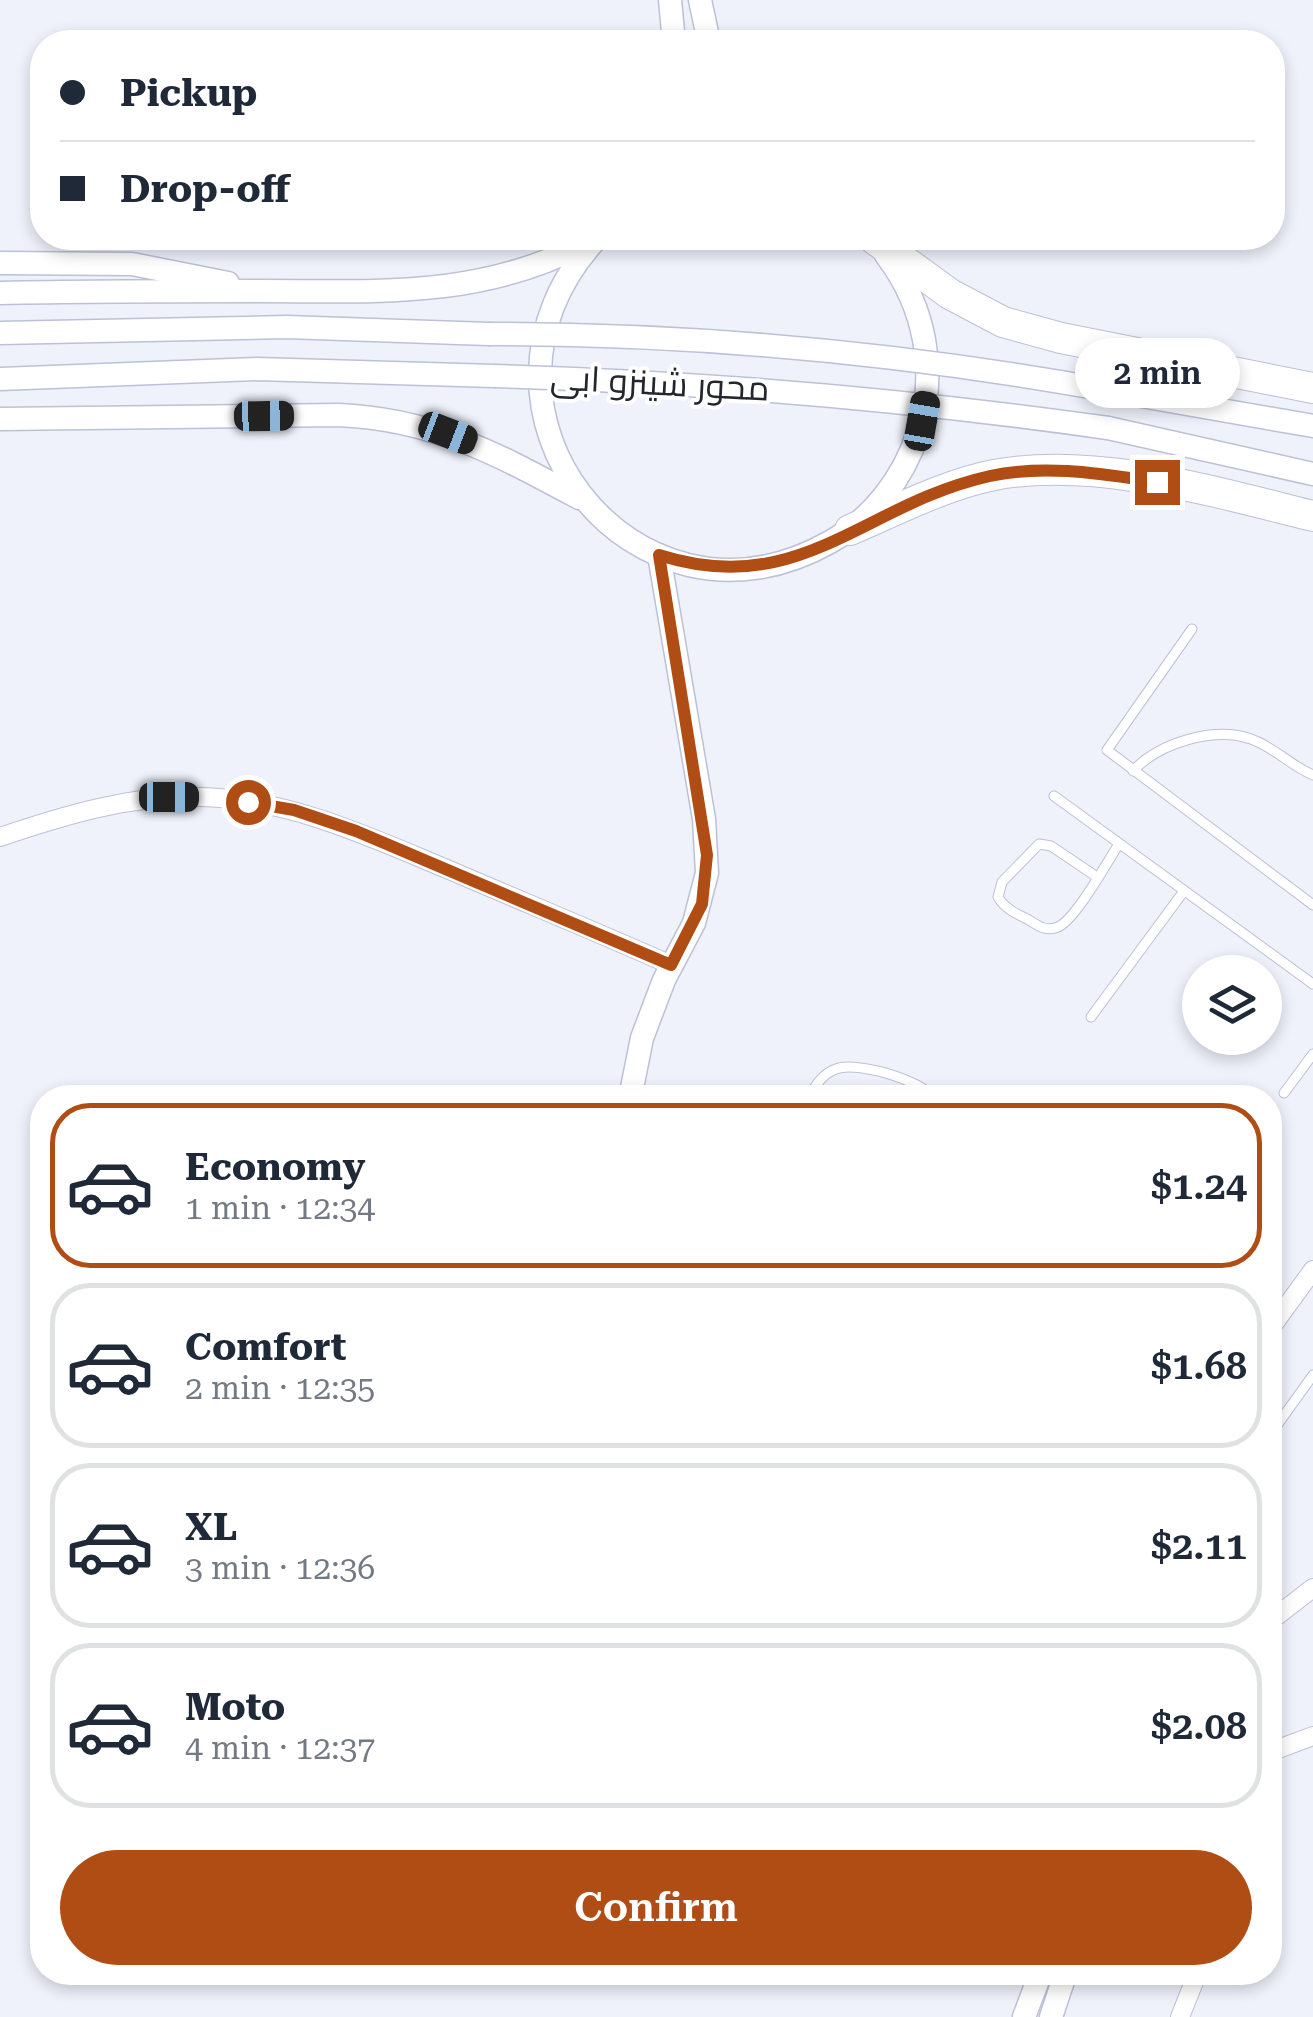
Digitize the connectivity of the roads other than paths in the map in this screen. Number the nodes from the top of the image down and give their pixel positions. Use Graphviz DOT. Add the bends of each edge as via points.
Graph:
graph roads {
  1 [pos="670,0"];
  2 [pos="700,0"];
  3 [pos="673,30"];
  4 [pos="706,30"];
  5 [pos="570,250"];
  6 [pos="587,250"];
  7 [pos="882,250"];
  8 [pos="889,250"];
  9 [pos="0,263"];
  10 [pos="250,291"];
  11 [pos="0,294"];
  12 [pos="0,333"];
  13 [pos="0,379"];
  14 [pos="1313,388"];
  15 [pos="0,419"];
  16 [pos="1313,426"];
  17 [pos="1313,474"];
  18 [pos="585,501"];
  19 [pos="1313,516"];
  20 [pos="850,530"];
  21 [pos="659,555"];
  22 [pos="1192,629"];
  23 [pos="1133,771"];
  24 [pos="1313,774"];
  25 [pos="1054,796"];
  26 [pos="0,837"];
  27 [pos="1119,844"];
  28 [pos="1097,877"];
  29 [pos="1184,891"];
  30 [pos="1313,904"];
  31 [pos="671,965"];
  32 [pos="1313,984"];
  33 [pos="1092,1017"];
  34 [pos="1313,1054"];
  35 [pos="633,1085"];
  36 [pos="817,1085"];
  37 [pos="919,1085"];
  38 [pos="1284,1093"];
  39 [pos="1313,1270"];
  40 [pos="1282,1313"];
  41 [pos="1313,1375"];
  42 [pos="1282,1418"];
  43 [pos="1313,1588"];
  44 [pos="1282,1611"];
  45 [pos="1313,1736"];
  46 [pos="1282,1748"];
  47 [pos="1036,1985"];
  48 [pos="1062,1985"];
  49 [pos="1193,1985"];
  50 [pos="1024,2017"];
  51 [pos="1051,2017"];
  52 [pos="1180,2017"];
  1 -- 3 [label="main road"];
  2 -- 4 [label="main road"];
  5 -- 10 [label="main road" via="456,287"];
  6 -- 18 [label="main road" via="556,294 539,364 548,434"];
  7 -- 20 [label="main road" via="919,316 927,395 902,470"];
  8 -- 14 [label="highway" via="950,294 1018,326"];
  9 -- 10 [label="main road" via="132,264"];
  10 -- 11 [label="main road"];
  12 -- 16 [label="main road, محور شينزو ابى, bridge" via="286,327 666,337 932,361"];
  13 -- 17 [label="main road, محور شينزو ابى, bridge" via="257,369 802,391 1108,428"];
  15 -- 18 [label="main road" via="394,420 474,443"];
  18 -- 21 [label="main road" via="628,539"];
  19 -- 20 [label="highway" via="1193,487 1038,470 958,485"];
  20 -- 21 [label="main road" via="815,551 754,568 710,568"];
  21 -- 31 [label="main road" via="707,855 702,904"];
  22 -- 23 [label="lane" via="1107,750"];
  23 -- 24 [label="lane" via="1167,747 1226,735 1261,743"];
  23 -- 30 [label="lane"];
  25 -- 27 [label="lane"];
  26 -- 31 [label="street" via="136,800 202,797 272,806 372,837"];
  27 -- 28 [label="lane"];
  27 -- 29 [label="lane"];
  28 -- 28 [label="lane" via="1039,844 1002,882 998,897 1037,925 1054,928"];
  29 -- 32 [label="lane"];
  29 -- 33 [label="lane"];
  31 -- 35 [label="main road" via="642,1038"];
  34 -- 38 [label="lane"];
  36 -- 37 [label="lane" via="850,1066"];
  39 -- 40 [label="street"];
  41 -- 42 [label="lane"];
  43 -- 44 [label="street"];
  45 -- 46 [label="street"];
  47 -- 50 [label="main road"];
  48 -- 51 [label="main road"];
  49 -- 52 [label="street"];
}
